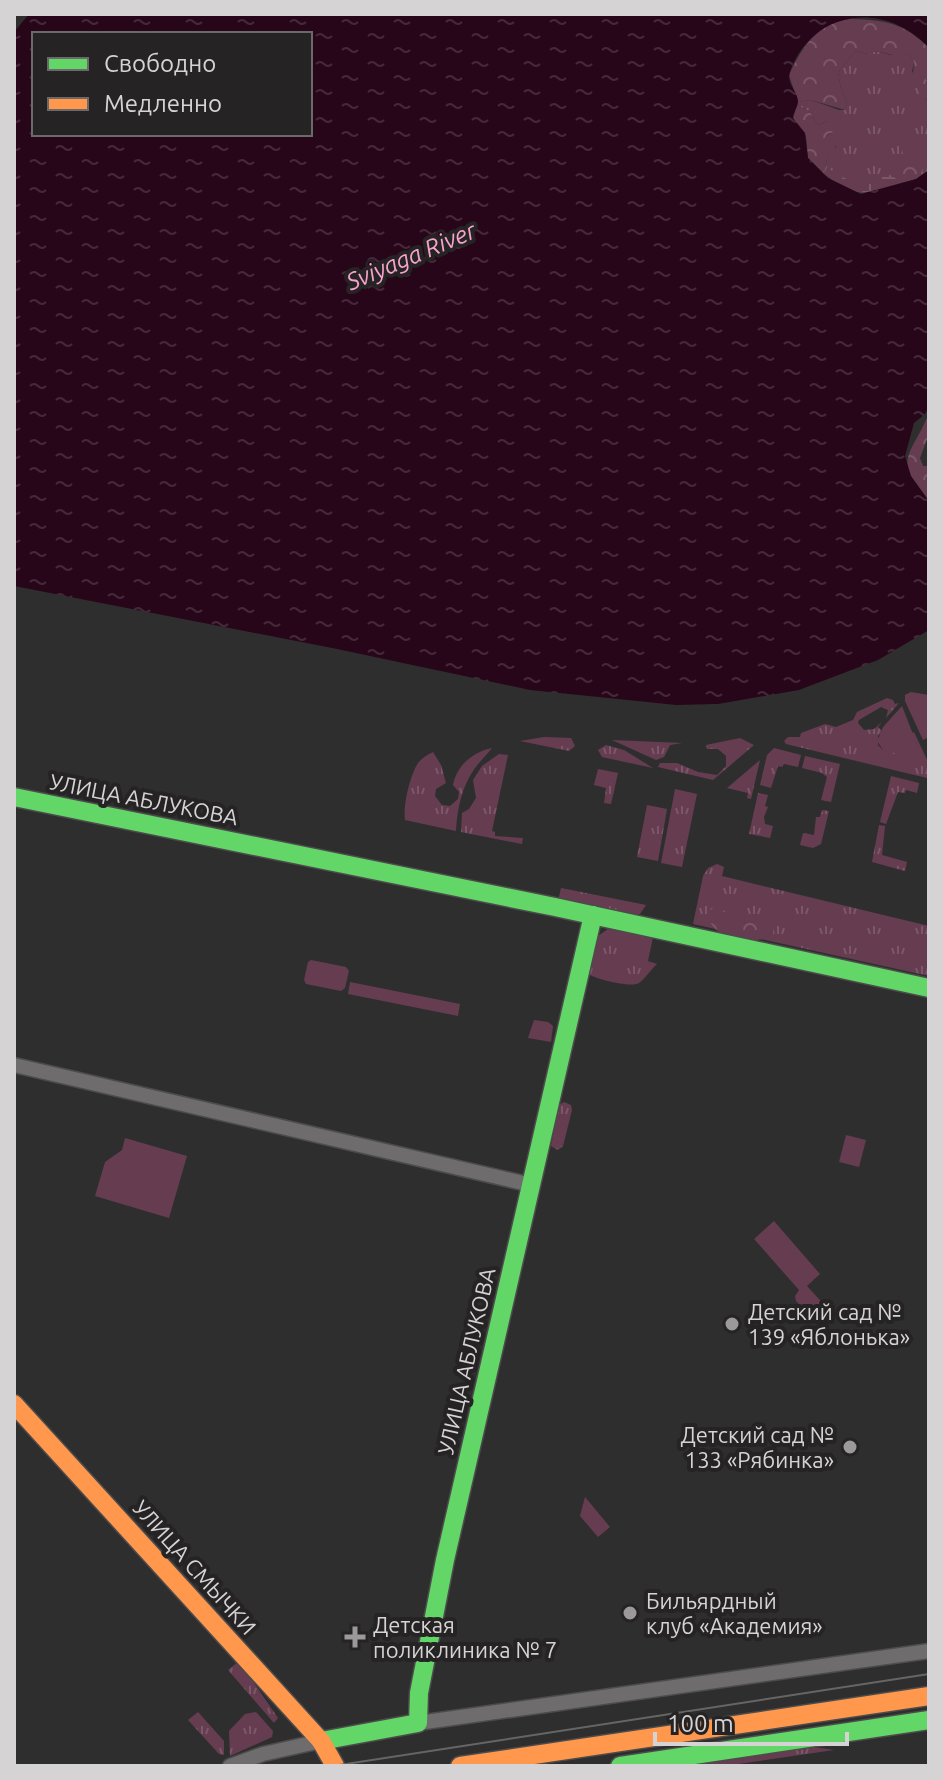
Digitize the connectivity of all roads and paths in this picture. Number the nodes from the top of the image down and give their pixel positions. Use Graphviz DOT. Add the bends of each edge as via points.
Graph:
graph roads {
  1 [pos="14,797"];
  2 [pos="593,915"];
  3 [pos="929,988"];
  4 [pos="14,1065"];
  5 [pos="532,1185"];
  6 [pos="14,1404"];
  7 [pos="929,1651"];
  8 [pos="929,1696"];
  9 [pos="929,1720"];
  10 [pos="418,1723"];
  11 [pos="321,1741"];
  12 [pos="230,1766"];
  13 [pos="335,1766"];
  14 [pos="460,1766"];
  15 [pos="620,1766"];
  1 -- 2 [label="street, УЛИЦА АБЛУКОВА"];
  2 -- 3 [label="street, УЛИЦА АБЛУКОВА"];
  2 -- 5 [label="street, УЛИЦА АБЛУКОВА"];
  4 -- 5 [label="street"];
  5 -- 10 [label="street, УЛИЦА АБЛУКОВА" via="435,1606"];
  6 -- 11 [label="street, УЛИЦА СМЫЧКИ"];
  7 -- 10 [label="street"];
  8 -- 14 [label="street"];
  9 -- 15 [label="street"];
  10 -- 11 [label="street"];
  11 -- 12 [label="street"];
  11 -- 13 [label="street, УЛИЦА СМЫЧКИ"];
}
